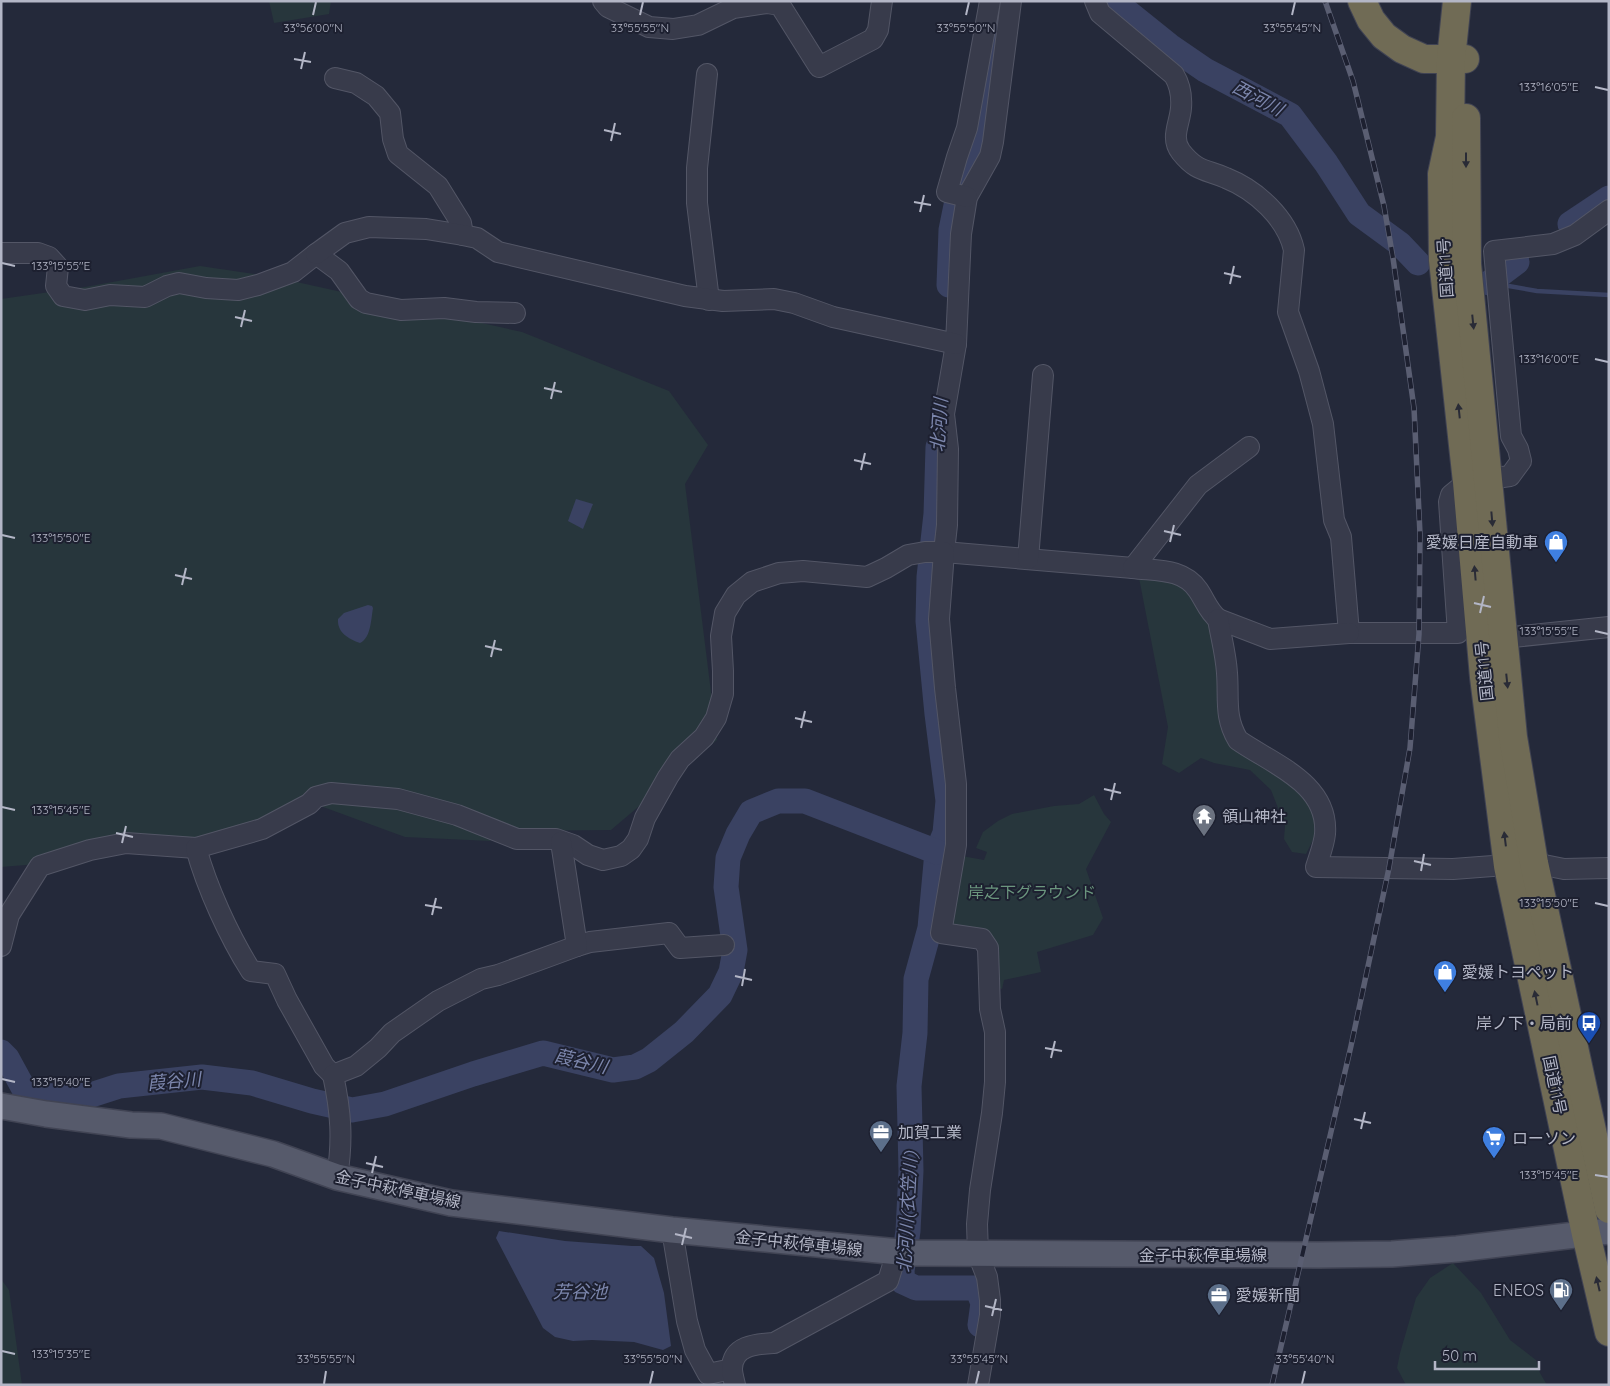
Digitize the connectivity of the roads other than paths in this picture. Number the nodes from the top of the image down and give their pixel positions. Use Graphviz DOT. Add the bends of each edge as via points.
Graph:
graph roads {
  1 [pos="602,1"];
  2 [pos="882,1"];
  3 [pos="990,1"];
  4 [pos="1011,1"];
  5 [pos="1095,1"];
  6 [pos="1362,1"];
  7 [pos="1457,1"];
  8 [pos="1464,1"];
  9 [pos="1458,59"];
  10 [pos="707,74"];
  11 [pos="335,78"];
  12 [pos="959,195"];
  13 [pos="1609,210"];
  14 [pos="463,235"];
  15 [pos="1,253"];
  16 [pos="316,254"];
  17 [pos="709,300"];
  18 [pos="515,313"];
  19 [pos="949,342"];
  20 [pos="1043,375"];
  21 [pos="1249,447"];
  22 [pos="1478,481"];
  23 [pos="935,552"];
  24 [pos="1028,559"];
  25 [pos="1133,568"];
  26 [pos="1218,619"];
  27 [pos="1609,627"];
  28 [pos="1349,633"];
  29 [pos="1503,638"];
  30 [pos="561,842"];
  31 [pos="196,848"];
  32 [pos="1521,864"];
  33 [pos="1609,868"];
  34 [pos="724,945"];
  35 [pos="1,946"];
  36 [pos="577,946"];
  37 [pos="337,1094"];
  38 [pos="1,1106"];
  39 [pos="337,1177"];
  40 [pos="1609,1209"];
  41 [pos="672,1230"];
  42 [pos="1597,1233"];
  43 [pos="902,1253"];
  44 [pos="978,1254"];
  45 [pos="1609,1332"];
  46 [pos="733,1377"];
  47 [pos="978,1385"];
  1 -- 2 [label="street" via="649,27 673,29 698,25 733,8 768,3 780,5 818,67 873,39 878,30"];
  3 -- 12 [label="street" via="967,128 947,192"];
  4 -- 12 [label="street" via="994,142 990,156"];
  5 -- 28 [label="street" via="1100,13 1174,75 1180,84 1181,109 1175,134 1179,149 1189,162 1258,197 1273,211 1292,241 1294,250 1288,312 1323,424 1334,520 1341,537"];
  6 -- 9 [label="highway" via="1384,36 1402,49 1424,59"];
  7 -- 9 [label="highway, 国道11号"];
  8 -- 9 [label="highway, 国道11号"];
  9 -- 22 [label="highway, 国道11号" via="1450,137 1442,174 1443,260"];
  10 -- 17 [label="street" via="697,203"];
  11 -- 14 [label="street" via="356,83 376,96 390,113 398,154 438,186"];
  12 -- 19 [label="street" via="961,234"];
  13 -- 22 [label="street" via="1575,235 1553,244 1494,250 1511,436 1521,461 1510,476"];
  14 -- 16 [label="street" via="426,229 368,227 345,233"];
  14 -- 17 [label="street" via="477,238 498,252"];
  15 -- 16 [label="street" via="38,253 49,257 58,267 56,286 62,296 84,300 110,295 145,297 179,283 238,290 293,272"];
  16 -- 18 [label="street" via="339,271 359,299 366,303 401,310 444,308"];
  17 -- 19 [label="street" via="774,299 833,317"];
  19 -- 23 [label="street" via="944,414 948,449 948,525"];
  20 -- 24 [label="street"];
  21 -- 25 [label="street" via="1198,485"];
  22 -- 28 [label="street" via="1451,495 1449,502 1458,633"];
  22 -- 29 [label="highway, 国道11号, one-way"];
  32 -- 22 [label="highway, 国道11号, one-way" via="1484,676"];
  23 -- 24 [label="street"];
  23 -- 30 [label="street" via="908,555 867,577 803,571 779,573 752,582 736,594 725,613 720,636 723,694 716,718 704,737 680,759 668,777 645,818 638,839 621,856 603,860"];
  23 -- 44 [label="street" via="956,784 956,845 941,933 985,942 995,1032 995,1082 980,1190"];
  24 -- 25 [label="street"];
  25 -- 26 [label="street" via="1182,575 1199,591"];
  26 -- 28 [label="street" via="1270,639"];
  26 -- 32 [label="street" via="1225,654 1231,729 1238,740 1308,786 1320,804 1325,834 1316,867 1453,869"];
  27 -- 29 [label="street"];
  29 -- 32 [label="highway, 国道11号, one-way"];
  30 -- 31 [label="street" via="556,839 517,839 457,815 398,799 331,793 316,797 262,829"];
  30 -- 36 [label="street"];
  31 -- 35 [label="street" via="126,843 90,850 40,866 9,916"];
  31 -- 37 [label="street" via="218,908 241,955 251,971 274,974"];
  32 -- 33 [label="street" via="1564,869"];
  32 -- 40 [label="highway, 国道11号"];
  42 -- 32 [label="highway, 国道11号, one-way"];
  34 -- 36 [label="street" via="680,948 669,933"];
  36 -- 37 [label="street" via="481,979 438,1001 392,1033 356,1066"];
  37 -- 39 [label="street" via="341,1150"];
  38 -- 39 [label="main road, 金子中萩停車場線" via="131,1125 161,1126 273,1154"];
  39 -- 41 [label="main road, 金子中萩停車場線" via="450,1203"];
  41 -- 43 [label="main road, 金子中萩停車場線"];
  41 -- 46 [label="street" via="695,1350 708,1374"];
  42 -- 44 [label="main road, 金子中萩停車場線" via="1392,1254"];
  45 -- 42 [label="highway, 国道11号, one-way"];
  43 -- 44 [label="main road, 金子中萩停車場線"];
  43 -- 46 [label="street" via="888,1281 774,1343 742,1348 734,1357"];
  44 -- 47 [label="street" via="987,1277 990,1300"];
}
